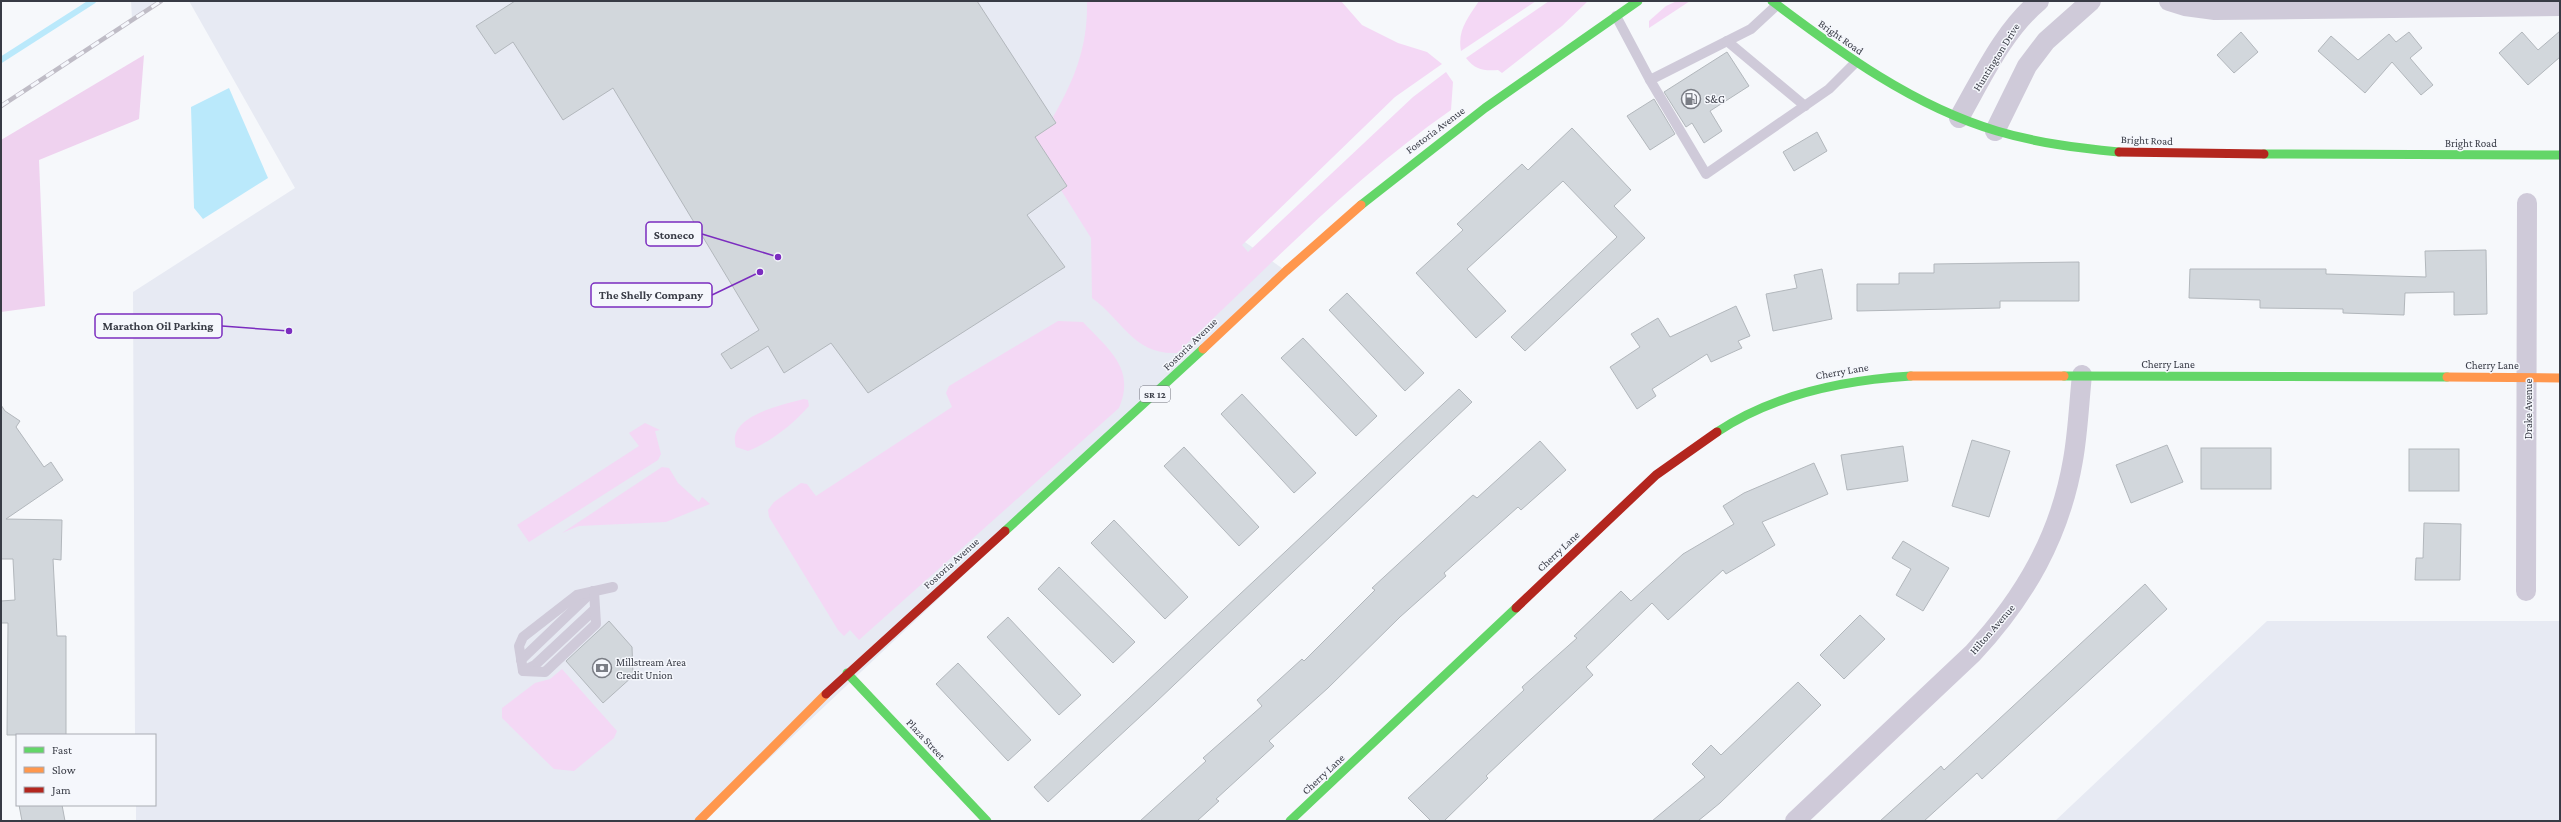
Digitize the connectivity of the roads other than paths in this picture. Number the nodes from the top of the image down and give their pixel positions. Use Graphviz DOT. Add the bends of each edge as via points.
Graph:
graph roads {
  1 [pos="1638,1"];
  2 [pos="2039,1"];
  3 [pos="2091,1"];
  4 [pos="2169,1"];
  5 [pos="1774,3"];
  6 [pos="2560,6"];
  7 [pos="1616,16"];
  8 [pos="1727,41"];
  9 [pos="1856,62"];
  10 [pos="1650,80"];
  11 [pos="1805,106"];
  12 [pos="1959,118"];
  13 [pos="1995,131"];
  14 [pos="2560,155"];
  15 [pos="2527,203"];
  16 [pos="2082,375"];
  17 [pos="2528,378"];
  18 [pos="2560,378"];
  19 [pos="613,586"];
  20 [pos="594,591"];
  21 [pos="2526,591"];
  22 [pos="522,666"];
  23 [pos="847,673"];
  24 [pos="699,821"];
  25 [pos="987,821"];
  26 [pos="1290,821"];
  27 [pos="1795,821"];
  1 -- 7 [label="main road, Fostoria Avenue / SR 12"];
  2 -- 12 [label="street, Huntington Drive" via="2020,20 2001,46"];
  3 -- 13 [label="street" via="2046,41 2027,66"];
  4 -- 6 [label="street" via="2215,10"];
  5 -- 8 [label="lane" via="1751,29"];
  5 -- 9 [label="main road, Bright Road"];
  7 -- 10 [label="lane"];
  7 -- 23 [label="main road, Fostoria Avenue / SR 12" via="1485,108 1385,185 1274,281 1094,451"];
  8 -- 10 [label="lane"];
  8 -- 11 [label="lane"];
  9 -- 11 [label="lane" via="1828,89"];
  9 -- 12 [label="main road, Bright Road" via="1925,102"];
  10 -- 11 [label="lane" via="1706,174"];
  12 -- 13 [label="main road, Bright Road"];
  13 -- 14 [label="main road, Bright Road" via="2082,148 2133,153"];
  15 -- 17 [label="street, Drake Avenue"];
  16 -- 17 [label="main road, Cherry Lane"];
  16 -- 26 [label="main road, Cherry Lane" via="1884,376 1806,390 1734,421 1681,455 1656,475"];
  16 -- 27 [label="street, Hilton Avenue" via="2074,458 2067,490 2052,537 2032,578 1994,630 1973,653"];
  17 -- 18 [label="main road, Cherry Lane"];
  17 -- 21 [label="street, Drake Avenue"];
  19 -- 20 [label="lane"];
  20 -- 22 [label="lane"];
  20 -- 22 [label="lane" via="595,609 535,665"];
  20 -- 22 [label="lane" via="576,595 523,637 519,646"];
  23 -- 24 [label="main road, Fostoria Avenue / SR 12"];
  23 -- 25 [label="main road, Plaza Street"];
}
